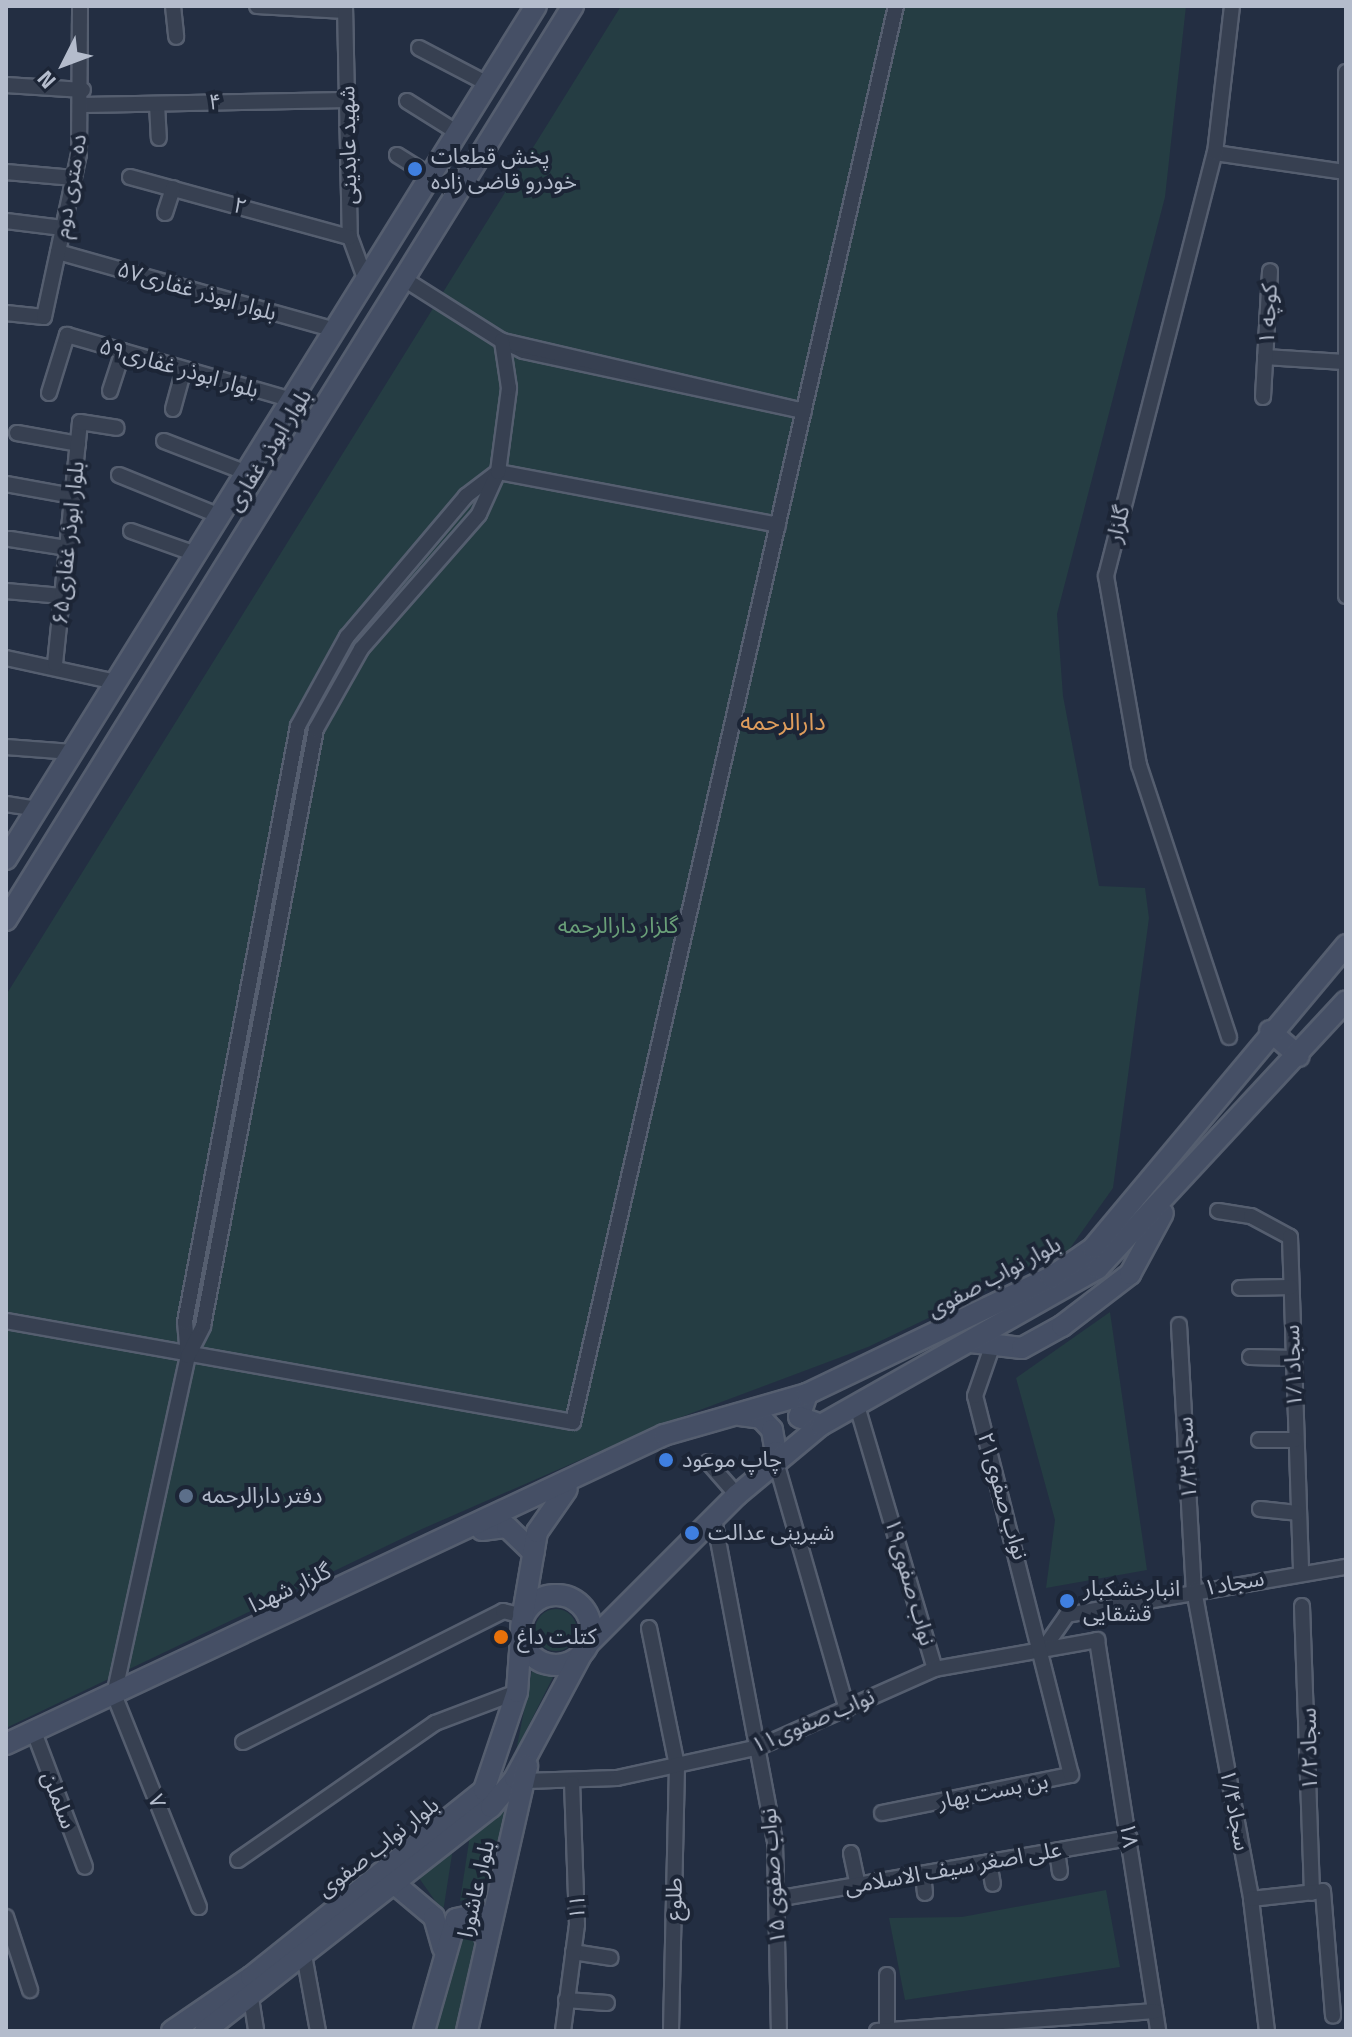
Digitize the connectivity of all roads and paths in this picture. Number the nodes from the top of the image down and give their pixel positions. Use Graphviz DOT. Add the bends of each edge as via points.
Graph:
graph roads {
  1 [pos="80,6"];
  2 [pos="173,6"];
  3 [pos="257,6"];
  4 [pos="536,6"];
  5 [pos="573,6"];
  6 [pos="896,6"];
  7 [pos="1232,6"];
  8 [pos="345,8"];
  9 [pos="176,37"];
  10 [pos="419,48"];
  11 [pos="1346,72"];
  12 [pos="488,84"];
  13 [pos="6,85"];
  14 [pos="83,90"];
  15 [pos="347,100"];
  16 [pos="407,101"];
  17 [pos="157,104"];
  18 [pos="83,105"];
  19 [pos="458,133"];
  20 [pos="159,138"];
  21 [pos="1215,153"];
  22 [pos="397,155"];
  23 [pos="6,172"];
  24 [pos="1345,172"];
  25 [pos="431,176"];
  26 [pos="130,177"];
  27 [pos="74,178"];
  28 [pos="173,188"];
  29 [pos="165,213"];
  30 [pos="6,221"];
  31 [pos="63,228"];
  32 [pos="350,237"];
  33 [pos="58,252"];
  34 [pos="1270,271"];
  35 [pos="404,279"];
  36 [pos="366,281"];
  37 [pos="6,313"];
  38 [pos="336,330"];
  39 [pos="502,341"];
  40 [pos="123,351"];
  41 [pos="1265,357"];
  42 [pos="1344,362"];
  43 [pos="184,369"];
  44 [pos="110,391"];
  45 [pos="49,393"];
  46 [pos="1263,397"];
  47 [pos="292,400"];
  48 [pos="173,409"];
  49 [pos="804,411"];
  50 [pos="117,428"];
  51 [pos="17,433"];
  52 [pos="164,441"];
  53 [pos="78,444"];
  54 [pos="498,472"];
  55 [pos="247,473"];
  56 [pos="119,475"];
  57 [pos="6,484"];
  58 [pos="73,496"];
  59 [pos="220,516"];
  60 [pos="778,525"];
  61 [pos="131,531"];
  62 [pos="247,531"];
  63 [pos="10,539"];
  64 [pos="67,548"];
  65 [pos="196,554"];
  66 [pos="6,591"];
  67 [pos="62,596"];
  68 [pos="1346,596"];
  69 [pos="6,658"];
  70 [pos="55,664"];
  71 [pos="116,682"];
  72 [pos="6,747"];
  73 [pos="72,752"];
  74 [pos="6,804"];
  75 [pos="36,809"];
  76 [pos="6,859"];
  77 [pos="6,920"];
  78 [pos="1346,945"];
  79 [pos="1346,1001"];
  80 [pos="1270,1031"];
  81 [pos="1229,1037"];
  82 [pos="1299,1056"];
  83 [pos="1170,1197"];
  84 [pos="1218,1211"];
  85 [pos="1291,1287"];
  86 [pos="1240,1288"];
  87 [pos="6,1321"];
  88 [pos="1179,1325"];
  89 [pos="971,1342"];
  90 [pos="992,1347"];
  91 [pos="188,1356"];
  92 [pos="1250,1357"];
  93 [pos="1293,1358"];
  94 [pos="807,1394"];
  95 [pos="857,1406"];
  96 [pos="696,1423"];
  97 [pos="821,1425"];
  98 [pos="1259,1440"];
  99 [pos="1295,1440"];
  100 [pos="708,1462"];
  101 [pos="770,1466"];
  102 [pos="591,1469"];
  103 [pos="737,1495"];
  104 [pos="1260,1509"];
  105 [pos="1297,1513"];
  106 [pos="714,1519"];
  107 [pos="534,1553"];
  108 [pos="418,1555"];
  109 [pos="1346,1567"];
  110 [pos="1301,1571"];
  111 [pos="1194,1590"];
  112 [pos="1302,1606"];
  113 [pos="523,1616"];
  114 [pos="649,1628"];
  115 [pos="521,1638"];
  116 [pos="1097,1640"];
  117 [pos="1044,1648"];
  118 [pos="585,1650"];
  119 [pos="935,1669"];
  120 [pos="517,1692"];
  121 [pos="114,1695"];
  122 [pos="847,1709"];
  123 [pos="34,1732"];
  124 [pos="243,1742"];
  125 [pos="6,1744"];
  126 [pos="759,1747"];
  127 [pos="528,1757"];
  128 [pos="677,1766"];
  129 [pos="525,1781"];
  130 [pos="572,1783"];
  131 [pos="882,1813"];
  132 [pos="1130,1838"];
  133 [pos="1057,1851"];
  134 [pos="851,1853"];
  135 [pos="238,1860"];
  136 [pos="989,1862"];
  137 [pos="85,1867"];
  138 [pos="1060,1872"];
  139 [pos="923,1874"];
  140 [pos="395,1884"];
  141 [pos="993,1884"];
  142 [pos="858,1885"];
  143 [pos="1317,1892"];
  144 [pos="925,1893"];
  145 [pos="776,1899"];
  146 [pos="1251,1899"];
  147 [pos="199,1907"];
  148 [pos="6,1917"];
  149 [pos="443,1948"];
  150 [pos="573,1952"];
  151 [pos="486,1953"];
  152 [pos="304,1955"];
  153 [pos="611,1958"];
  154 [pos="887,1975"];
  155 [pos="30,1990"];
  156 [pos="251,1998"];
  157 [pos="566,2000"];
  158 [pos="607,2003"];
  159 [pos="1155,2011"];
  160 [pos="1333,2016"];
  161 [pos="174,2031"];
  162 [pos="205,2031"];
  163 [pos="256,2031"];
  164 [pos="318,2031"];
  165 [pos="424,2031"];
  166 [pos="467,2031"];
  167 [pos="563,2031"];
  168 [pos="671,2031"];
  169 [pos="779,2031"];
  170 [pos="877,2031"];
  171 [pos="889,2031"];
  172 [pos="1158,2031"];
  173 [pos="1267,2031"];
  1 -- 14 [label="street, ده متری دوم"];
  2 -- 9 [label="street"];
  3 -- 8 [label="street"];
  4 -- 12 [label="main road, بلوار ابوذر غفاری"];
  5 -- 35 [label="main road, بلوار ابوذر غفاری"];
  6 -- 49 [label="street"];
  7 -- 21 [label="street, گلزار"];
  8 -- 15 [label="street, شهید عابدینی"];
  10 -- 12 [label="street"];
  11 -- 24 [label="street"];
  12 -- 19 [label="main road, بلوار ابوذر غفاری"];
  13 -- 14 [label="street"];
  14 -- 18 [label="street, ده متری دوم"];
  15 -- 17 [label="street, ۴"];
  15 -- 32 [label="street, شهید عابدینی"];
  16 -- 19 [label="street"];
  17 -- 18 [label="street, ۴"];
  17 -- 20 [label="street"];
  18 -- 27 [label="street, ده متری دوم"];
  19 -- 25 [label="main road, بلوار ابوذر غفاری"];
  21 -- 24 [label="street"];
  21 -- 81 [label="street, گلزار" via="1106,576 1139,765"];
  22 -- 25 [label="street"];
  23 -- 27 [label="street"];
  24 -- 42 [label="street"];
  25 -- 36 [label="main road, بلوار ابوذر غفاری"];
  26 -- 28 [label="street, ۲"];
  27 -- 31 [label="street, ده متری دوم"];
  28 -- 29 [label="street"];
  28 -- 32 [label="street, ۲"];
  30 -- 31 [label="street"];
  31 -- 33 [label="street, ده متری دوم"];
  32 -- 36 [label="street, شهید عابدینی"];
  33 -- 37 [label="street, ده متری دوم" via="44,317"];
  33 -- 38 [label="street, بلوار ابوذر غفاری۵۷"];
  34 -- 41 [label="street, کوچه ۱"];
  35 -- 39 [label="street"];
  35 -- 62 [label="main road, بلوار ابوذر غفاری"];
  36 -- 38 [label="main road, بلوار ابوذر غفاری"];
  38 -- 47 [label="main road, بلوار ابوذر غفاری"];
  39 -- 49 [label="street"];
  39 -- 54 [label="street" via="509,388"];
  40 -- 43 [label="street, بلوار ابوذر غفاری۵۹"];
  40 -- 44 [label="street"];
  40 -- 45 [label="street, بلوار ابوذر غفاری۵۹" via="67,335"];
  41 -- 42 [label="street, کوچه ۱"];
  41 -- 46 [label="street, کوچه ۱"];
  42 -- 68 [label="street"];
  43 -- 47 [label="street, بلوار ابوذر غفاری۵۹"];
  43 -- 48 [label="street"];
  47 -- 55 [label="main road, بلوار ابوذر غفاری"];
  49 -- 60 [label="street"];
  50 -- 53 [label="street, بلوار ابوذر غفاری۶۵" via="80,422"];
  51 -- 53 [label="street"];
  52 -- 55 [label="street"];
  53 -- 58 [label="street, بلوار ابوذر غفاری۶۵"];
  54 -- 60 [label="street"];
  54 -- 91 [label="street" via="479,514 361,649 316,729 203,1326"];
  54 -- 91 [label="street" via="466,496 347,637 302,714 185,1322"];
  55 -- 59 [label="main road, بلوار ابوذر غفاری"];
  56 -- 59 [label="street"];
  57 -- 58 [label="street"];
  58 -- 64 [label="street, بلوار ابوذر غفاری۶۵"];
  59 -- 62 [label="main road"];
  59 -- 65 [label="main road, بلوار ابوذر غفاری"];
  60 -- 91 [label="street" via="573,1422"];
  61 -- 65 [label="street"];
  62 -- 77 [label="main road, بلوار ابوذر غفاری"];
  63 -- 64 [label="street"];
  64 -- 67 [label="street, بلوار ابوذر غفاری۶۵"];
  65 -- 71 [label="main road, بلوار ابوذر غفاری"];
  66 -- 67 [label="street"];
  67 -- 70 [label="street, بلوار ابوذر غفاری۶۵"];
  69 -- 70 [label="street"];
  70 -- 71 [label="street"];
  71 -- 73 [label="main road, بلوار ابوذر غفاری"];
  72 -- 73 [label="street"];
  73 -- 75 [label="main road, بلوار ابوذر غفاری"];
  74 -- 75 [label="street"];
  75 -- 76 [label="main road, بلوار ابوذر غفاری"];
  78 -- 80 [label="main road, بلوار نواب صفوی"];
  79 -- 82 [label="main road, بلوار نواب صفوی"];
  80 -- 82 [label="main road"];
  80 -- 94 [label="main road, بلوار نواب صفوی" via="1075,1262 975,1318"];
  82 -- 83 [label="main road, بلوار نواب صفوی"];
  83 -- 89 [label="main road, بلوار نواب صفوی" via="1098,1268"];
  83 -- 90 [label="main road" via="1130,1274 1022,1348"];
  84 -- 85 [label="street, ۱/۱سجاد" via="1251,1216 1290,1237"];
  85 -- 86 [label="street"];
  85 -- 93 [label="street, ۱/۱سجاد"];
  87 -- 91 [label="street"];
  88 -- 111 [label="street, ۱/۳سجاد"];
  89 -- 90 [label="main road"];
  89 -- 95 [label="main road, بلوار نواب صفوی"];
  90 -- 117 [label="street, ۲۱نواب صفوی" via="975,1396"];
  91 -- 121 [label="street"];
  92 -- 93 [label="street"];
  93 -- 99 [label="street, ۱/۱سجاد"];
  94 -- 96 [label="main road, بلوار نواب صفوی"];
  94 -- 97 [label="main road" via="799,1417"];
  95 -- 97 [label="main road, بلوار نواب صفوی"];
  95 -- 119 [label="street, ۱۹نواب صفوی"];
  96 -- 101 [label="main road" via="761,1418 776,1445"];
  96 -- 102 [label="main road, بلوار نواب صفوی"];
  97 -- 101 [label="main road, بلوار نواب صفوی"];
  98 -- 99 [label="street"];
  99 -- 105 [label="street, ۱/۱سجاد"];
  100 -- 103 [label="street"];
  101 -- 103 [label="main road, بلوار نواب صفوی"];
  101 -- 122 [label="street" via="805,1558"];
  102 -- 107 [label="main road" via="544,1514"];
  102 -- 108 [label="main road, گلزار شهدا"];
  103 -- 106 [label="main road, بلوار نواب صفوی"];
  104 -- 105 [label="street"];
  105 -- 110 [label="street, ۱/۱سجاد"];
  106 -- 118 [label="main road, بلوار نواب صفوی"];
  106 -- 126 [label="street, نواب صفوی ۱۵"];
  107 -- 108 [label="main road" via="519,1534 497,1526"];
  107 -- 113 [label="main road"];
  108 -- 121 [label="main road, گلزار شهدا"];
  109 -- 110 [label="street, ۱سجاد"];
  110 -- 111 [label="street, ۱سجاد"];
  111 -- 117 [label="street, ۱سجاد" via="1067,1615"];
  111 -- 146 [label="street, ۱/۴سجاد"];
  112 -- 143 [label="street, ۱/۲سجاد"];
  113 -- 115 [label="main road"];
  113 -- 118 [label="main road" via="538,1599 570,1597 586,1612"];
  113 -- 124 [label="street" via="503,1611"];
  114 -- 128 [label="street, طلوع"];
  115 -- 118 [label="main road" via="532,1656 551,1665"];
  115 -- 120 [label="main road, بلوار نواب صفوی"];
  116 -- 117 [label="street, ۱۱نواب صفوی"];
  116 -- 132 [label="street, ۱۸"];
  117 -- 119 [label="street, ۱۱نواب صفوی"];
  117 -- 131 [label="street, بن بست بهار" via="1071,1775"];
  118 -- 127 [label="main road, بلوار نواب صفوی"];
  119 -- 122 [label="street, ۱۱نواب صفوی"];
  120 -- 135 [label="street" via="435,1723"];
  120 -- 161 [label="main road, بلوار نواب صفوی" via="484,1790 274,1960"];
  121 -- 123 [label="main road, گلزار شهدا"];
  121 -- 147 [label="street, ۷"];
  122 -- 126 [label="street, ۱۱نواب صفوی"];
  123 -- 125 [label="main road, گلزار شهدا"];
  123 -- 137 [label="street, سلملن"];
  126 -- 128 [label="street, ۱۱نواب صفوی"];
  126 -- 145 [label="street, نواب صفوی ۱۵"];
  127 -- 129 [label="main road, بلوار عاشورا"];
  127 -- 140 [label="main road, بلوار نواب صفوی" via="491,1807"];
  128 -- 130 [label="street, ۱۱نواب صفوی"];
  128 -- 168 [label="street, طلوع"];
  129 -- 130 [label="street, ۱۱نواب صفوی"];
  129 -- 151 [label="main road, بلوار عاشورا"];
  130 -- 150 [label="street, ۱۱" via="578,1844"];
  132 -- 133 [label="street, علی اصغر سیف الاسلامی"];
  132 -- 159 [label="street, ۱۸"];
  133 -- 136 [label="street, علی اصغر سیف الاسلامی"];
  133 -- 138 [label="street"];
  134 -- 142 [label="street"];
  136 -- 139 [label="street, علی اصغر سیف الاسلامی"];
  136 -- 141 [label="street"];
  139 -- 142 [label="street, علی اصغر سیف الاسلامی"];
  139 -- 144 [label="street"];
  140 -- 149 [label="main road" via="417,1895 434,1917"];
  140 -- 152 [label="main road, بلوار نواب صفوی"];
  142 -- 145 [label="street, علی اصغر سیف الاسلامی"];
  143 -- 146 [label="street"];
  143 -- 160 [label="street, ۱/۲سجاد"];
  145 -- 169 [label="street, نواب صفوی ۱۵"];
  146 -- 173 [label="street, ۱/۴سجاد"];
  148 -- 155 [label="street"];
  149 -- 151 [label="main road" via="456,1919 473,1913 485,1925"];
  149 -- 165 [label="main road, بلوار عاشورا"];
  150 -- 153 [label="street"];
  150 -- 157 [label="street, ۱۱"];
  151 -- 166 [label="main road, بلوار عاشورا"];
  152 -- 156 [label="main road, بلوار نواب صفوی"];
  152 -- 164 [label="street"];
  154 -- 171 [label="street"];
  156 -- 162 [label="main road, بلوار نواب صفوی"];
  156 -- 163 [label="street"];
  157 -- 158 [label="street"];
  157 -- 167 [label="street, ۱۱"];
  159 -- 171 [label="street"];
  159 -- 172 [label="street, ۱۸"];
  170 -- 171 [label="street"];
}
